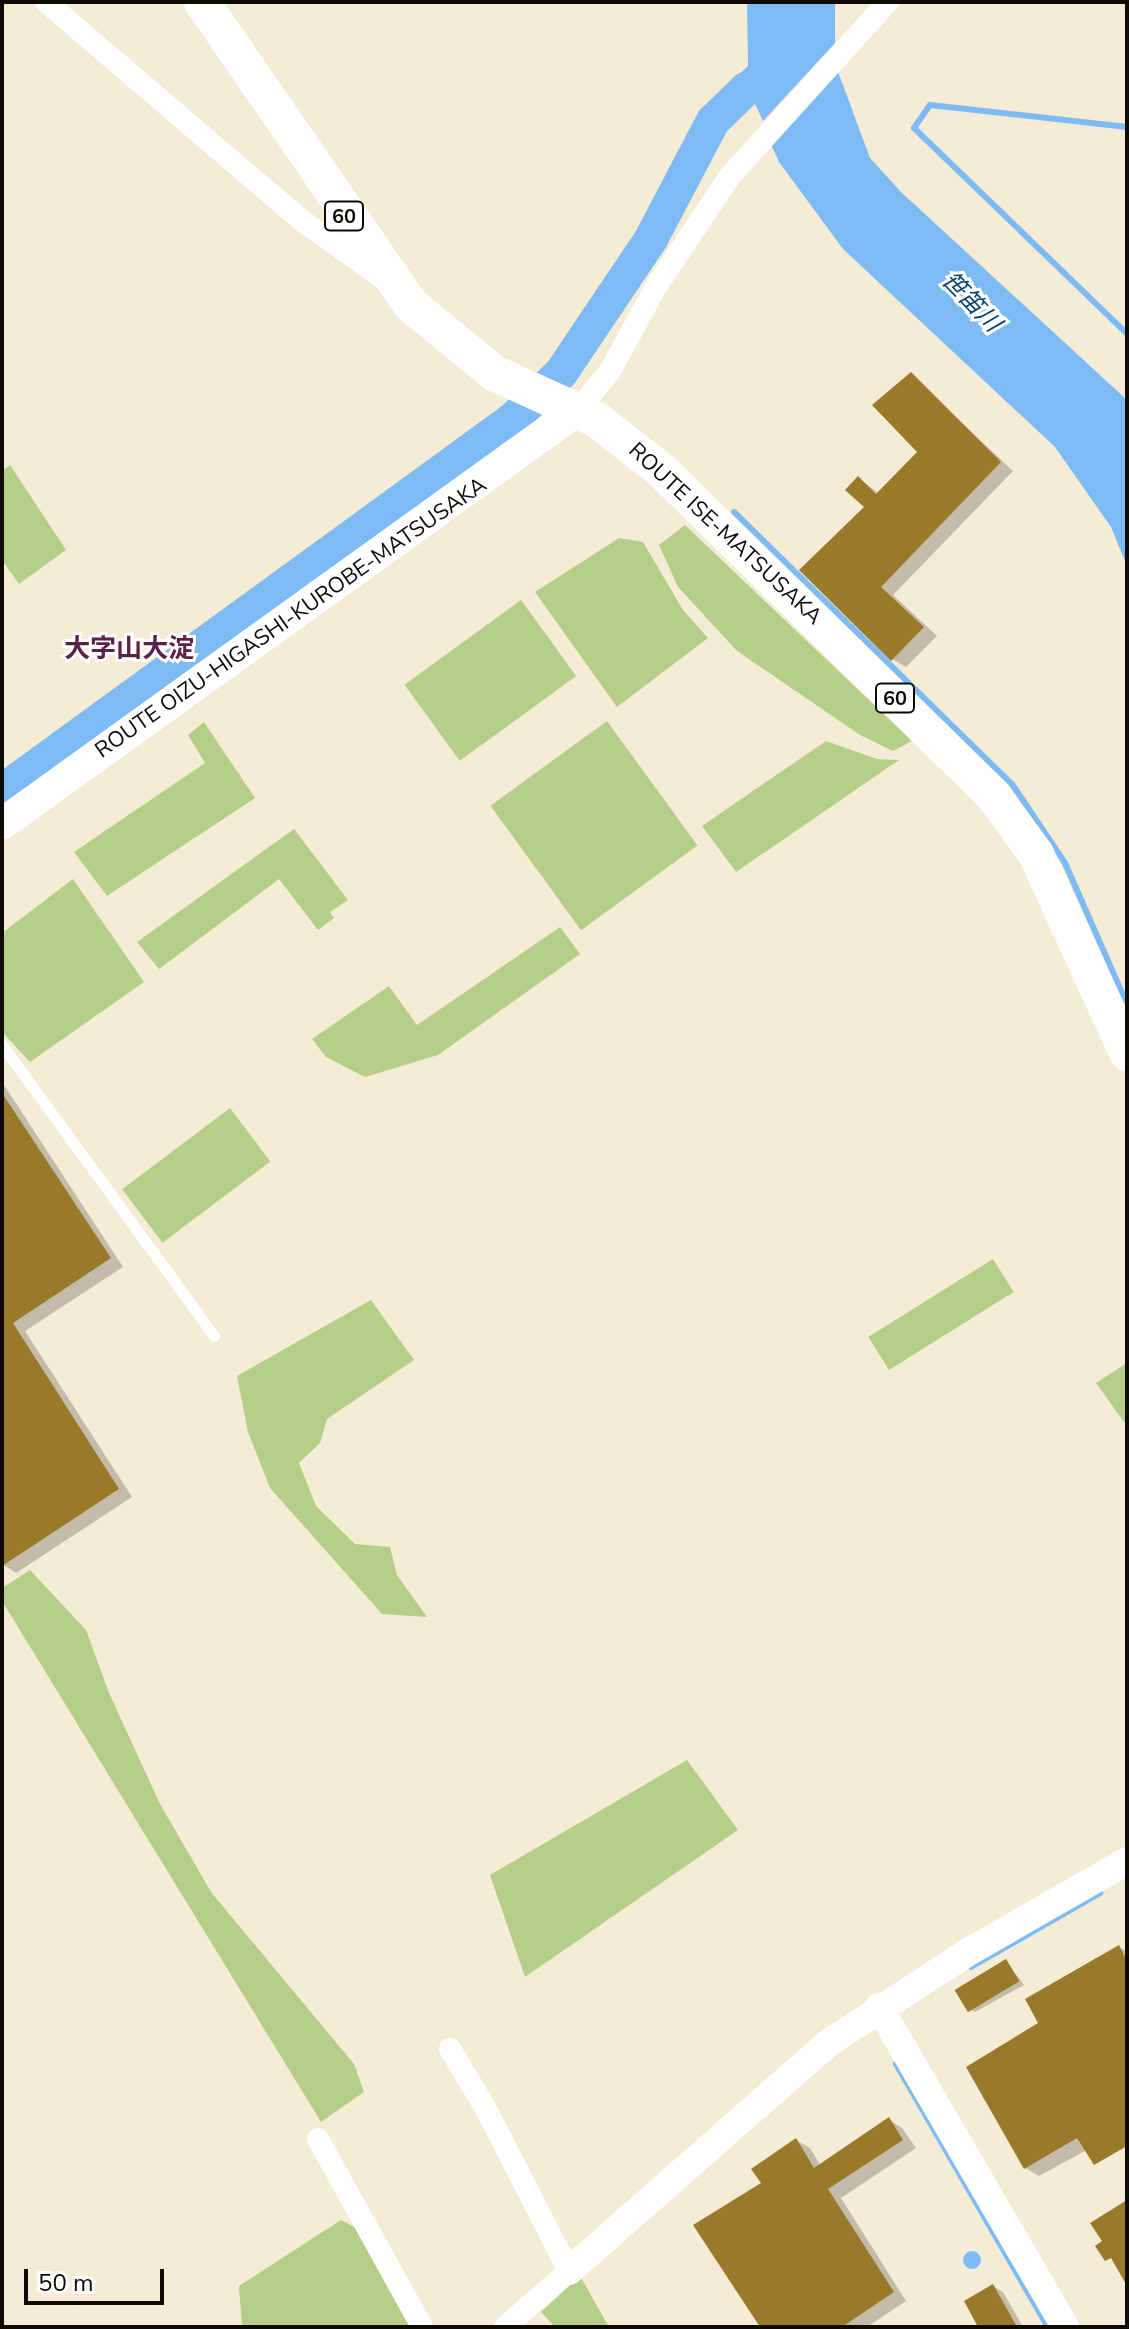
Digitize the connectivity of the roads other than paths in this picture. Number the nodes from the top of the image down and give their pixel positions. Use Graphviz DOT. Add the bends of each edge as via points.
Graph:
graph roads {
  1 [pos="46,2"];
  2 [pos="202,2"];
  3 [pos="888,2"];
  4 [pos="392,284"];
  5 [pos="552,399"];
  6 [pos="2,824"];
  7 [pos="2,1045"];
  8 [pos="1127,1053"];
  9 [pos="214,1336"];
  10 [pos="1127,1861"];
  11 [pos="879,2007"];
  12 [pos="450,2049"];
  13 [pos="318,2139"];
  14 [pos="569,2271"];
  15 [pos="422,2327"];
  16 [pos="505,2327"];
  17 [pos="1065,2327"];
  1 -- 4 [label="street" via="304,222"];
  2 -- 4 [label="main road, ROUTE ISE-MATSUSAKA / 60"];
  3 -- 5 [label="street" via="751,147 686,239 610,371"];
  4 -- 5 [label="main road, ROUTE ISE-MATSUSAKA / 60" via="471,356"];
  5 -- 6 [label="main road, ROUTE OIZU-HIGASHI-KUROBE-MATSUSAKA"];
  5 -- 8 [label="main road, ROUTE ISE-MATSUSAKA / 60" via="661,470 993,795 1036,854"];
  7 -- 9 [label="lane"];
  10 -- 11 [label="street"];
  11 -- 14 [label="street" via="830,2042"];
  11 -- 17 [label="street"];
  12 -- 14 [label="street"];
  13 -- 15 [label="street"];
  14 -- 16 [label="street"];
}
